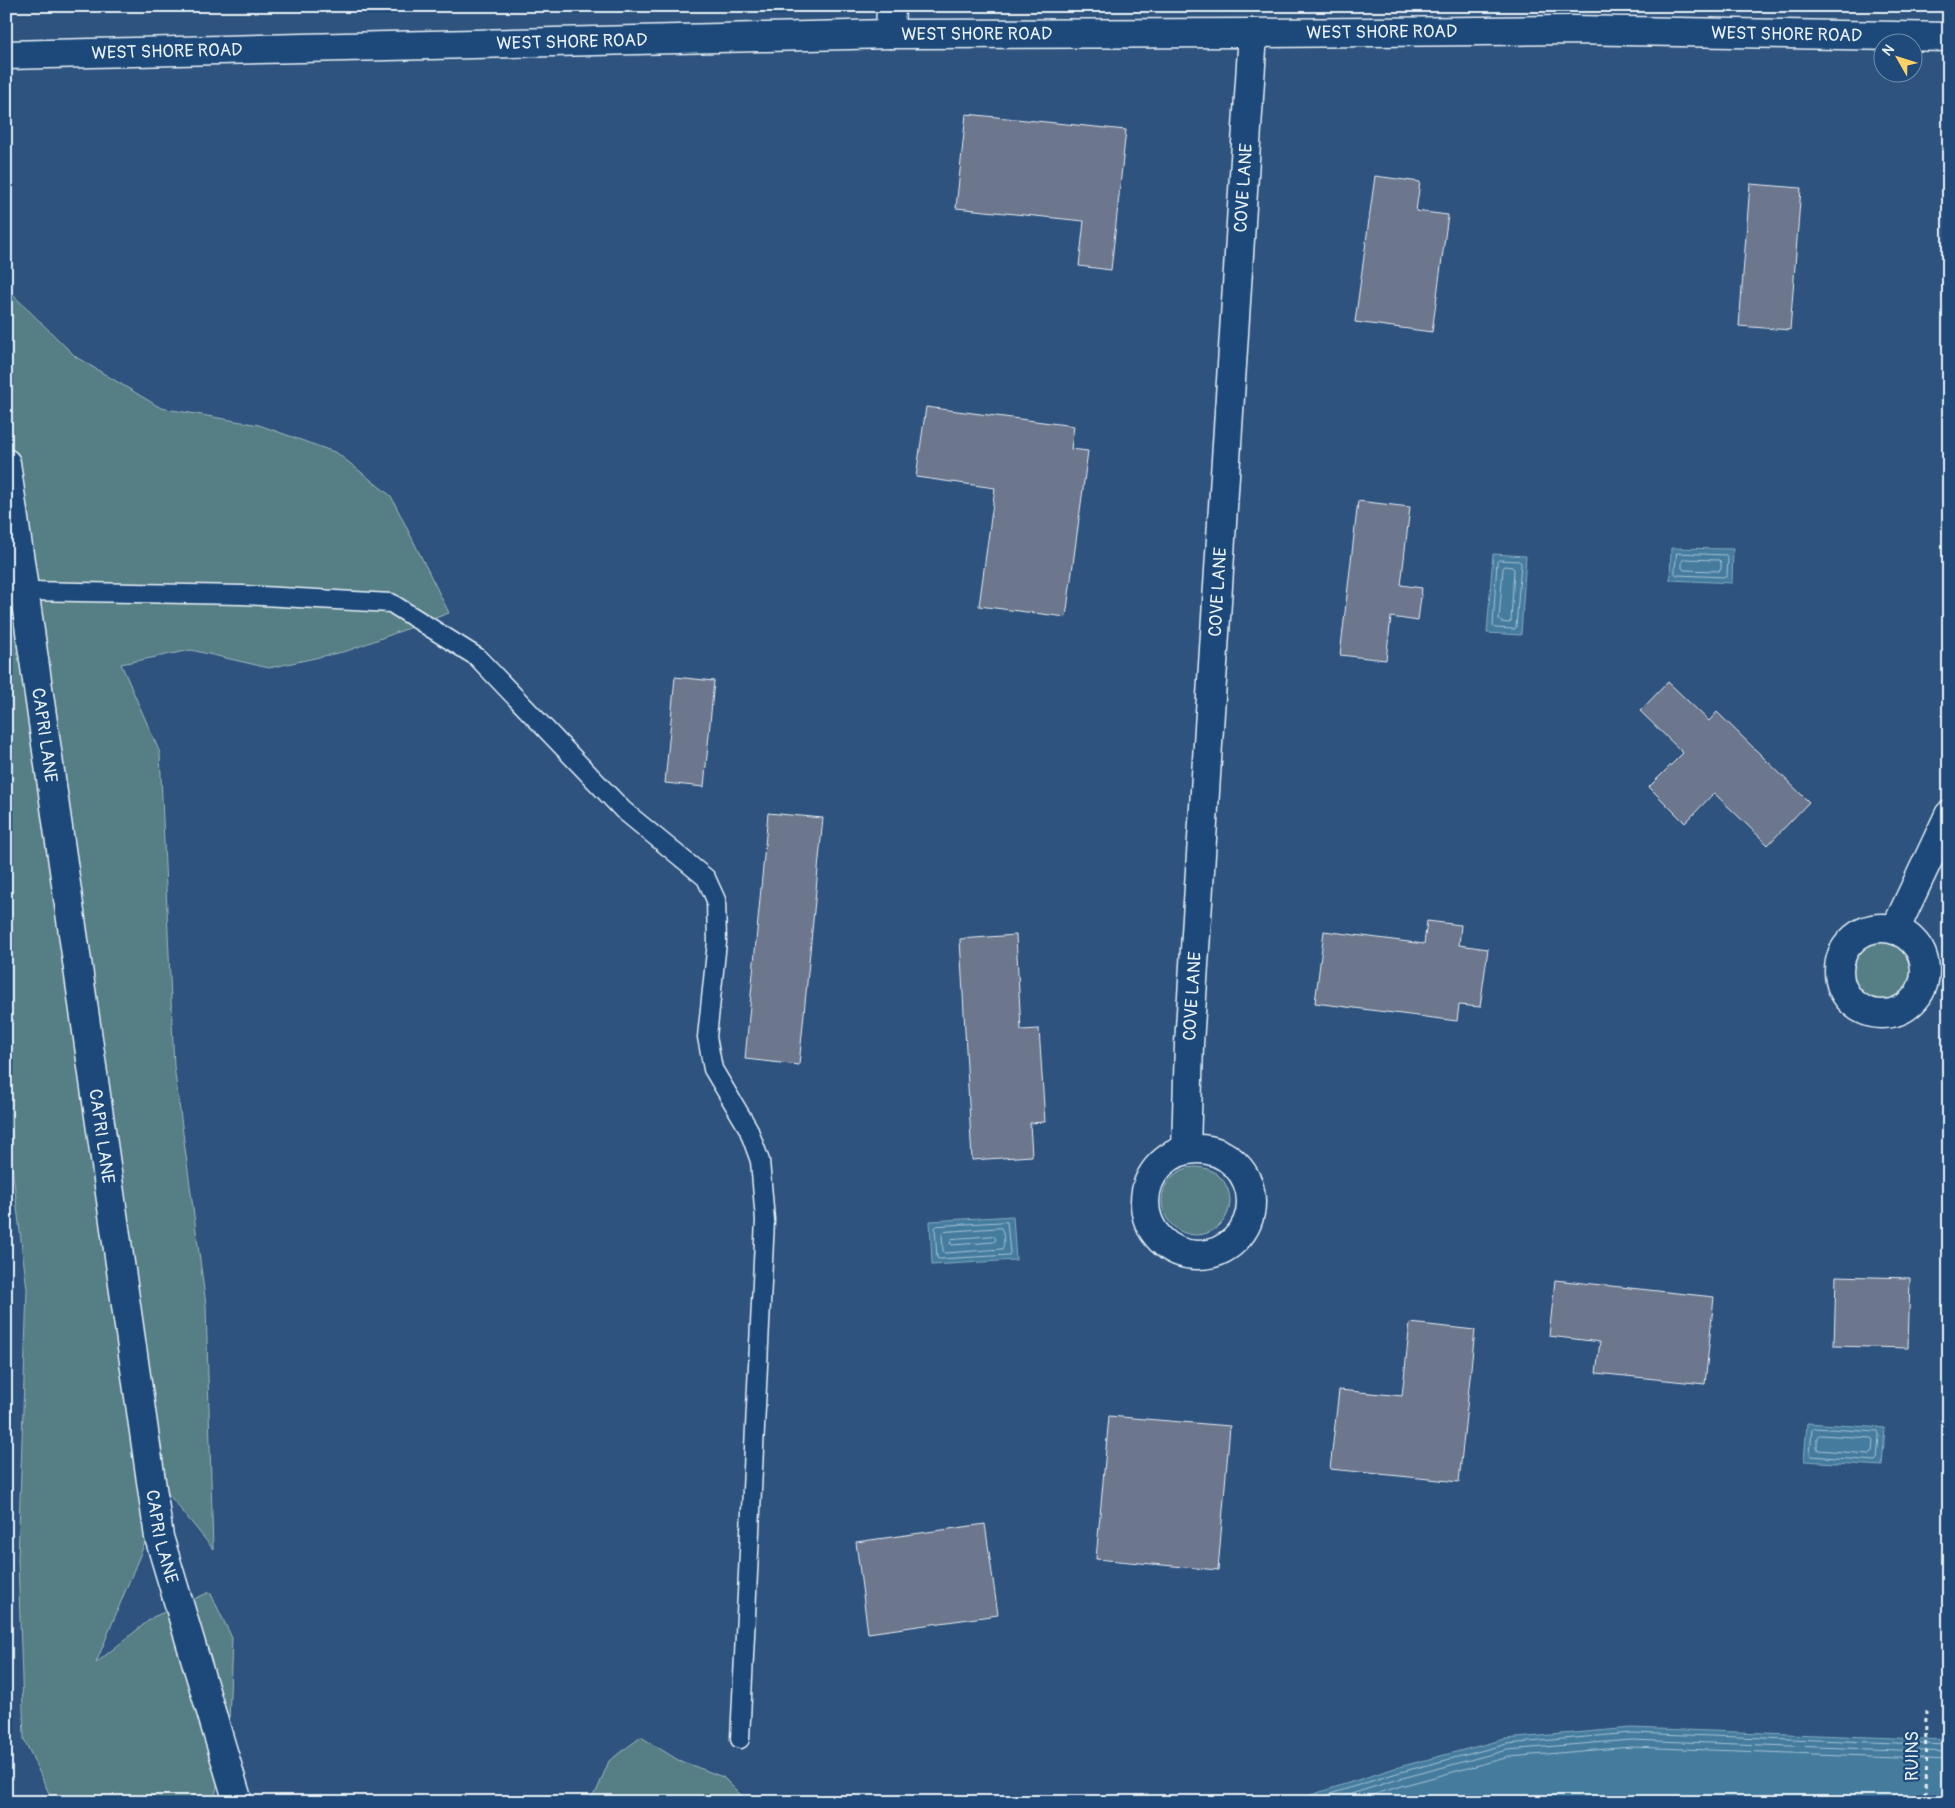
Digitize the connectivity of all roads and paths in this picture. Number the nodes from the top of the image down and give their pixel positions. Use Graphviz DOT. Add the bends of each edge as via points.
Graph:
graph roads {
  1 [pos="891,6"];
  2 [pos="890,34"];
  3 [pos="1252,34"];
  4 [pos="1949,37"];
  5 [pos="6,55"];
  6 [pos="6,463"];
  7 [pos="24,591"];
  8 [pos="1949,815"];
  9 [pos="1895,930"];
  10 [pos="1186,1150"];
  11 [pos="1926,1710"];
  12 [pos="740,1739"];
  13 [pos="238,1802"];
  14 [pos="1925,1802"];
  1 -- 2 [label="street"];
  2 -- 3 [label="street, WEST SHORE ROAD"];
  2 -- 5 [label="street, WEST SHORE ROAD"];
  3 -- 4 [label="street, WEST SHORE ROAD" via="1572,30"];
  3 -- 10 [label="street, COVE LANE" via="1189,1044"];
  6 -- 7 [label="street, CAPRI LANE"];
  7 -- 12 [label="lane" via="243,595 391,603 478,657 623,810 706,878 716,900 717,942 707,1036 713,1069 748,1128 760,1161 766,1220"];
  7 -- 13 [label="street, CAPRI LANE" via="159,1537"];
  8 -- 9 [label="street"];
  11 -- 14 [label="path, RUINS"];
}
